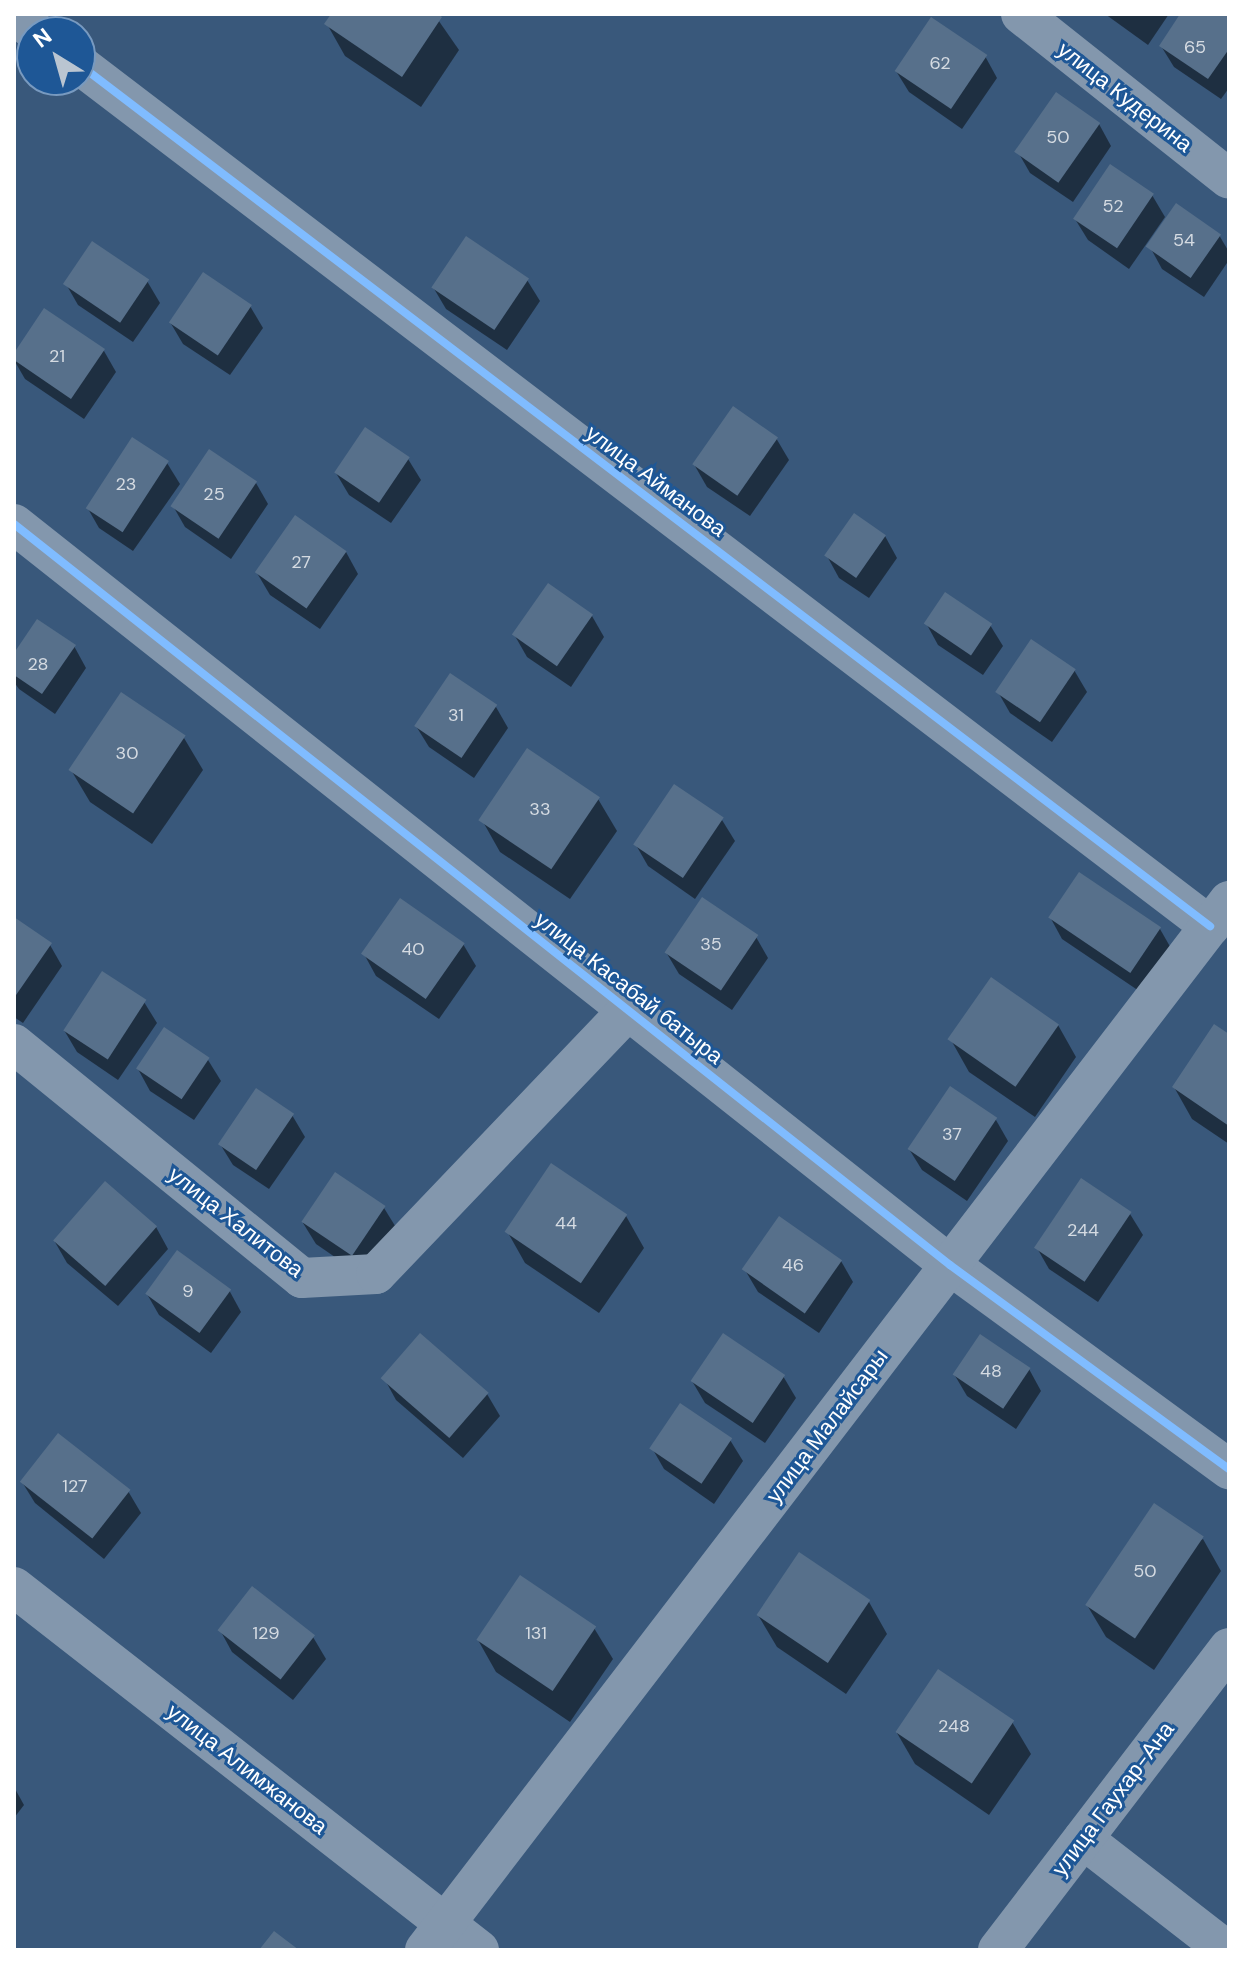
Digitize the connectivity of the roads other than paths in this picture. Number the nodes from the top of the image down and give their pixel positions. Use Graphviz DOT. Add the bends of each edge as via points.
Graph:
graph roads {
  1 [pos="1021,14"];
  2 [pos="96,77"];
  3 [pos="1229,179"];
  4 [pos="14,524"];
  5 [pos="1220,913"];
  6 [pos="628,1010"];
  7 [pos="14,1044"];
  8 [pos="950,1265"];
  9 [pos="1229,1469"];
  10 [pos="14,1587"];
  11 [pos="1229,1648"];
  12 [pos="1083,1839"];
  13 [pos="435,1937"];
  14 [pos="479,1950"];
  15 [pos="998,1950"];
  16 [pos="1226,1950"];
  1 -- 3 [label="street, улица Кудерина"];
  2 -- 5 [label="street, улица Айманова"];
  4 -- 6 [label="street, улица Касабай батыра"];
  5 -- 8 [label="street, улица Малайсары"];
  6 -- 7 [label="street, улица Халитова" via="376,1274 302,1278"];
  6 -- 8 [label="street, улица Касабай батыра"];
  8 -- 9 [label="street, улица Касабай батыра"];
  8 -- 13 [label="street, улица Малайсары"];
  10 -- 13 [label="street, улица Алимжанова"];
  11 -- 12 [label="street, улица Гаухар-Ана"];
  12 -- 15 [label="street, улица Гаухар-Ана"];
  12 -- 16 [label="street"];
  13 -- 14 [label="street, улица Алимжанова"];
}
